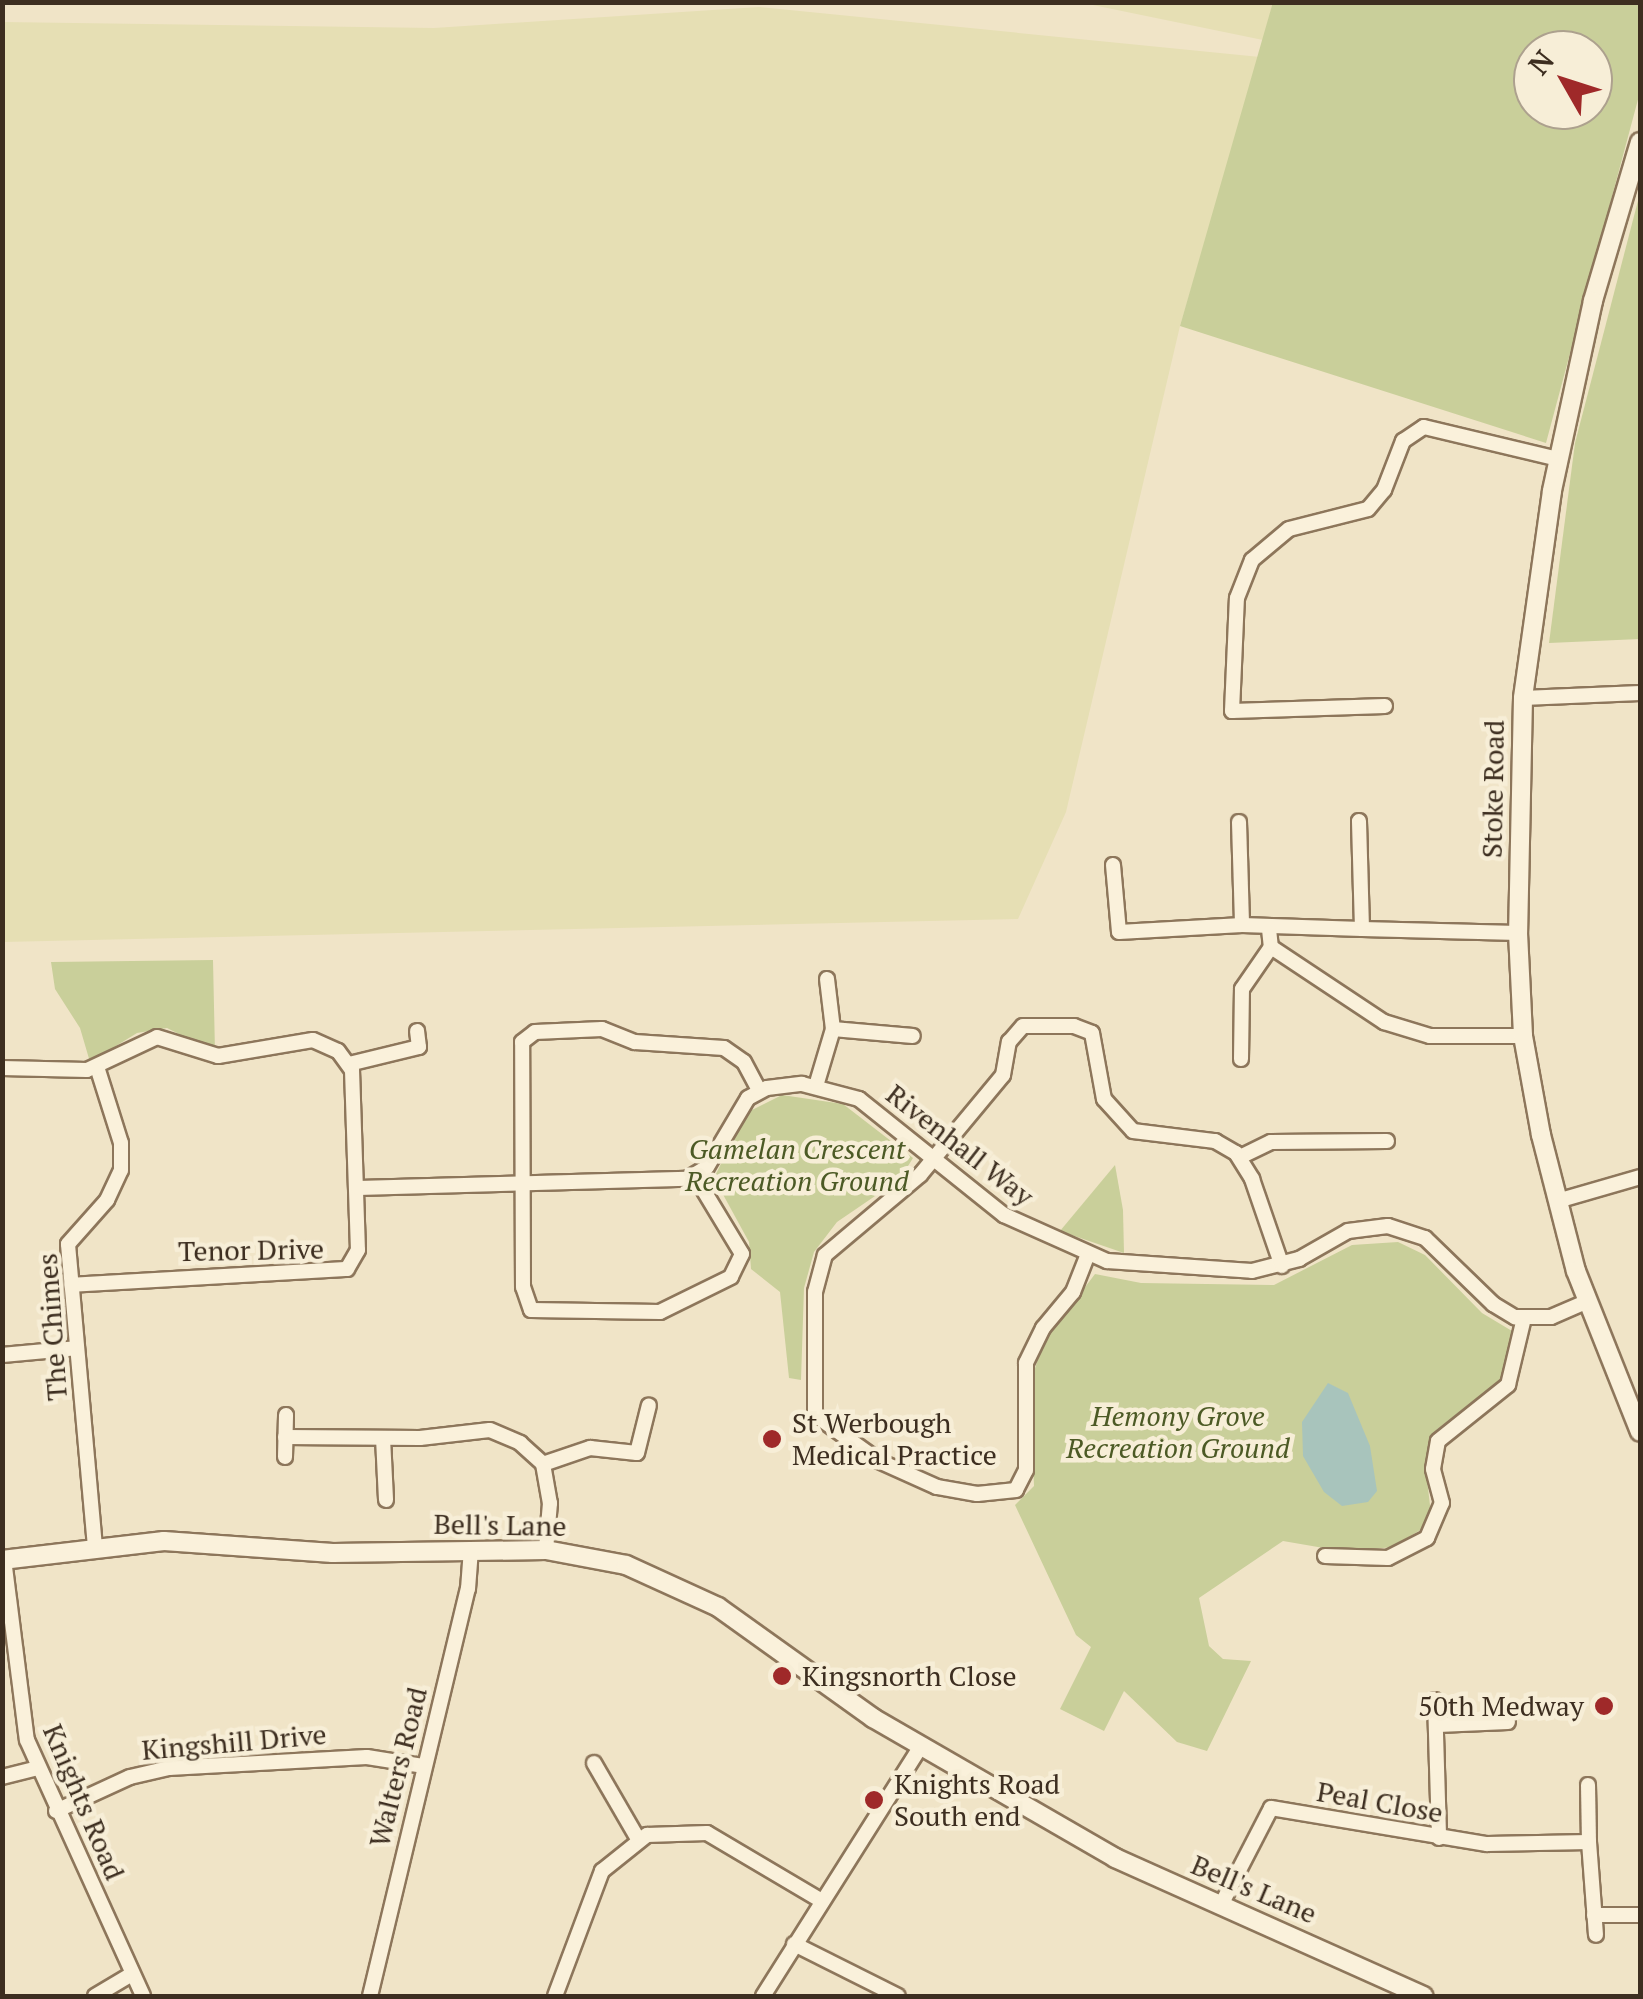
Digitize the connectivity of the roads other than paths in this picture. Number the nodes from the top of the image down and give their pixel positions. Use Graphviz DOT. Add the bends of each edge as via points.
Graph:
graph roads {
  1 [pos="1640,142"];
  2 [pos="1558,459"];
  3 [pos="1640,694"];
  4 [pos="1523,698"];
  5 [pos="1386,706"];
  6 [pos="1359,821"];
  7 [pos="1239,822"];
  8 [pos="1114,865"];
  9 [pos="1242,925"];
  10 [pos="1268,929"];
  11 [pos="1362,929"];
  12 [pos="1518,933"];
  13 [pos="1271,948"];
  14 [pos="827,979"];
  15 [pos="833,1029"];
  16 [pos="417,1031"];
  17 [pos="914,1036"];
  18 [pos="1523,1036"];
  19 [pos="1241,1059"];
  20 [pos="349,1064"];
  21 [pos="96,1067"];
  22 [pos="2,1068"];
  23 [pos="816,1086"];
  24 [pos="758,1090"];
  25 [pos="1388,1140"];
  26 [pos="1240,1156"];
  27 [pos="933,1158"];
  28 [pos="695,1176"];
  29 [pos="1640,1177"];
  30 [pos="522,1184"];
  31 [pos="358,1188"];
  32 [pos="1557,1201"];
  33 [pos="1088,1254"];
  34 [pos="1282,1266"];
  35 [pos="70,1286"];
  36 [pos="1588,1301"];
  37 [pos="1524,1318"];
  38 [pos="78,1348"];
  39 [pos="2,1355"];
  40 [pos="650,1404"];
  41 [pos="1636,1408"];
  42 [pos="286,1415"];
  43 [pos="1640,1432"];
  44 [pos="285,1437"];
  45 [pos="383,1438"];
  46 [pos="285,1458"];
  47 [pos="542,1464"];
  48 [pos="386,1500"];
  49 [pos="94,1546"];
  50 [pos="470,1548"];
  51 [pos="546,1550"];
  52 [pos="1325,1556"];
  53 [pos="3,1560"];
  54 [pos="1435,1700"];
  55 [pos="1508,1722"];
  56 [pos="1438,1725"];
  57 [pos="921,1746"];
  58 [pos="594,1763"];
  59 [pos="424,1766"];
  60 [pos="37,1768"];
  61 [pos="2,1776"];
  62 [pos="1588,1785"];
  63 [pos="56,1811"];
  64 [pos="638,1838"];
  65 [pos="1439,1838"];
  66 [pos="1589,1842"];
  67 [pos="822,1902"];
  68 [pos="1222,1905"];
  69 [pos="1594,1915"];
  70 [pos="1640,1915"];
  71 [pos="1596,1936"];
  72 [pos="794,1944"];
  73 [pos="132,1974"];
  74 [pos="95,1996"];
  75 [pos="142,1996"];
  76 [pos="370,1996"];
  77 [pos="556,1996"];
  78 [pos="763,1996"];
  79 [pos="898,1996"];
  80 [pos="1424,1996"];
  1 -- 2 [label="street, Stoke Road"];
  2 -- 4 [label="street, Stoke Road"];
  2 -- 5 [label="street" via="1424,427 1404,442 1384,490 1368,508 1289,528 1252,560 1237,598 1232,711"];
  3 -- 4 [label="street"];
  4 -- 12 [label="street, Stoke Road"];
  6 -- 11 [label="street"];
  7 -- 9 [label="street"];
  8 -- 9 [label="street" via="1118,932"];
  9 -- 10 [label="street"];
  10 -- 11 [label="street"];
  10 -- 13 [label="street"];
  11 -- 12 [label="street"];
  12 -- 18 [label="street, Stoke Road"];
  13 -- 18 [label="street" via="1368,1014 1408,1030 1454,1038"];
  13 -- 19 [label="street" via="1242,989"];
  14 -- 15 [label="street"];
  15 -- 17 [label="street"];
  15 -- 23 [label="street"];
  16 -- 20 [label="street" via="419,1047"];
  18 -- 32 [label="street, Stoke Road"];
  20 -- 21 [label="street" via="313,1040 218,1056 157,1037"];
  20 -- 31 [label="street, Tenor Drive"];
  21 -- 22 [label="street"];
  21 -- 35 [label="street, The Chimes" via="123,1160 107,1200 70,1238"];
  23 -- 24 [label="street, Rivenhall Way"];
  23 -- 27 [label="street, Rivenhall Way" via="859,1099"];
  24 -- 28 [label="street" via="736,1110 712,1161"];
  24 -- 30 [label="street" via="744,1062 724,1048 635,1042 602,1030 535,1032 518,1052"];
  25 -- 26 [label="street" via="1271,1142"];
  26 -- 27 [label="street" via="1215,1141 1132,1131 1104,1099 1095,1036 1083,1027 1029,1025 1011,1037 1003,1075"];
  26 -- 34 [label="street"];
  27 -- 33 [label="street, Rivenhall Way" via="1015,1222"];
  27 -- 33 [label="street" via="891,1204 843,1233 816,1277 813,1409 824,1426 879,1461 947,1490 1016,1490 1026,1470 1026,1363 1043,1328 1073,1292"];
  28 -- 30 [label="street"];
  28 -- 30 [label="street" via="743,1259 731,1276 660,1312 531,1310 524,1297"];
  29 -- 32 [label="street"];
  30 -- 31 [label="street"];
  31 -- 35 [label="street, Tenor Drive" via="357,1256 338,1273"];
  32 -- 36 [label="street, Stoke Road"];
  33 -- 34 [label="street, Rivenhall Way" via="1132,1267"];
  34 -- 37 [label="street, Rivenhall Way" via="1348,1231 1400,1228 1433,1244 1504,1313"];
  35 -- 38 [label="street, The Chimes"];
  36 -- 37 [label="street"];
  36 -- 41 [label="street, Stoke Road"];
  37 -- 52 [label="street" via="1512,1380 1438,1441 1433,1469 1442,1503 1426,1538 1388,1558"];
  38 -- 39 [label="street"];
  38 -- 49 [label="street, The Chimes"];
  40 -- 47 [label="street" via="636,1453 590,1448"];
  41 -- 43 [label="street, Stoke Road"];
  42 -- 44 [label="street"];
  44 -- 45 [label="street"];
  44 -- 46 [label="street"];
  45 -- 47 [label="street" via="490,1430 520,1443"];
  45 -- 48 [label="street"];
  47 -- 51 [label="street" via="550,1504"];
  49 -- 50 [label="street, Bell's Lane" via="164,1541 333,1554"];
  49 -- 53 [label="street, Bell's Lane"];
  50 -- 51 [label="street, Bell's Lane"];
  50 -- 59 [label="street, Walters Road" via="468,1589"];
  51 -- 57 [label="street, Bell's Lane" via="626,1565 699,1596"];
  53 -- 60 [label="street, Knights Road" via="21,1714"];
  54 -- 56 [label="street"];
  55 -- 56 [label="street"];
  56 -- 65 [label="street"];
  57 -- 67 [label="street"];
  57 -- 68 [label="street, Bell's Lane" via="1115,1858"];
  58 -- 64 [label="street"];
  59 -- 63 [label="street, Kingshill Drive" via="366,1757 169,1768 130,1776"];
  59 -- 76 [label="street, Walters Road"];
  60 -- 61 [label="street"];
  60 -- 63 [label="street, Knights Road"];
  62 -- 66 [label="street"];
  63 -- 73 [label="street, Knights Road"];
  64 -- 67 [label="street" via="672,1829 707,1833"];
  64 -- 77 [label="street" via="618,1852 596,1883"];
  65 -- 66 [label="street, Peal Close"];
  65 -- 68 [label="street, Peal Close" via="1270,1808"];
  66 -- 69 [label="street"];
  67 -- 72 [label="street"];
  68 -- 80 [label="street, Bell's Lane"];
  69 -- 70 [label="street"];
  69 -- 71 [label="street"];
  72 -- 78 [label="street"];
  72 -- 79 [label="street"];
  73 -- 74 [label="street"];
  73 -- 75 [label="street, Knights Road"];
}
